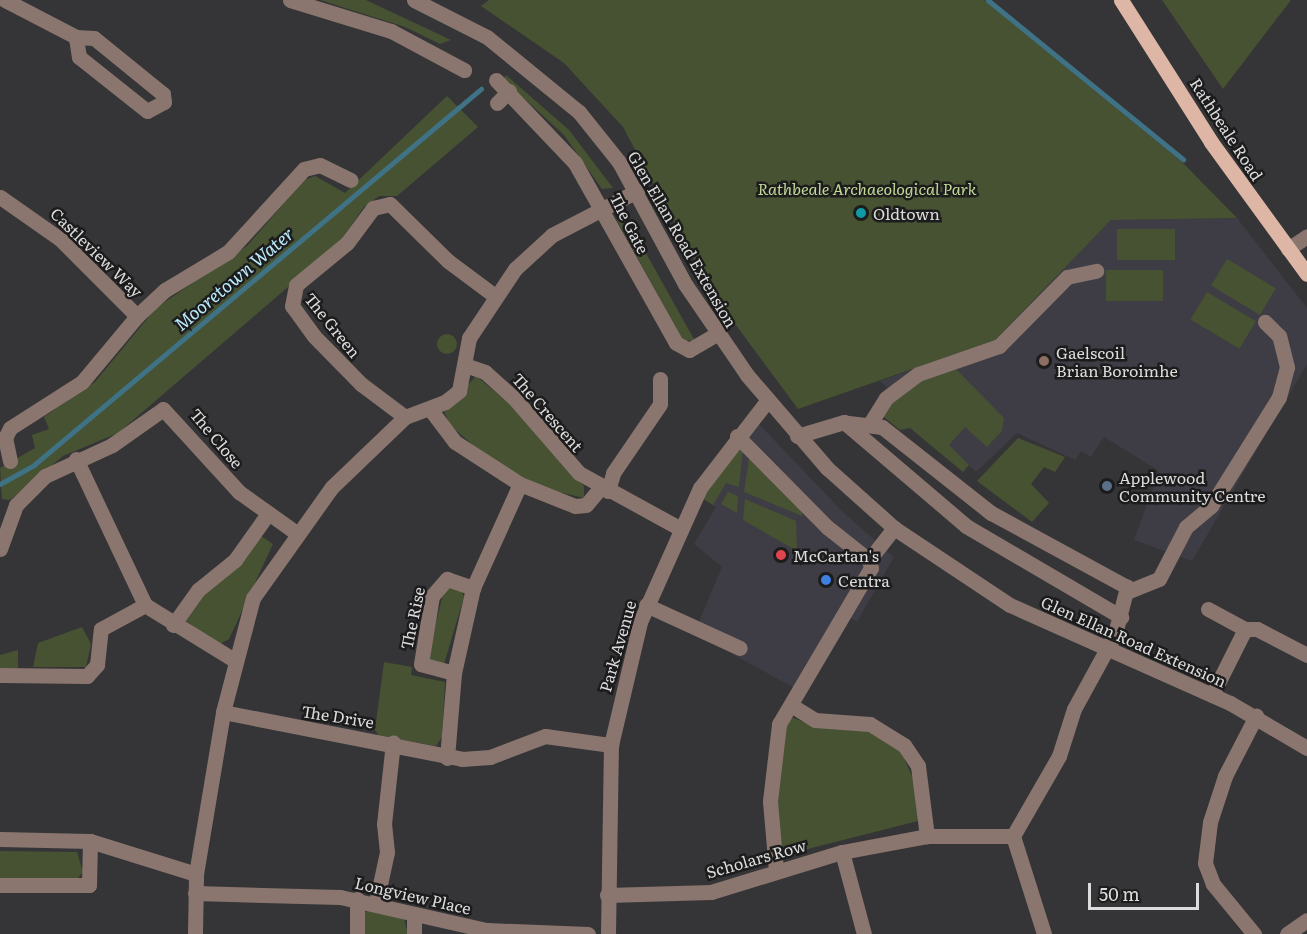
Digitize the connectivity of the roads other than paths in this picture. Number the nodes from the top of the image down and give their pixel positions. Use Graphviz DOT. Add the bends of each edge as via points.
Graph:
graph roads {
  1 [pos="4,0"];
  2 [pos="290,0"];
  3 [pos="414,0"];
  4 [pos="1122,0"];
  5 [pos="0,4"];
  6 [pos="76,37"];
  7 [pos="464,70"];
  8 [pos="496,80"];
  9 [pos="509,91"];
  10 [pos="497,103"];
  11 [pos="351,180"];
  12 [pos="637,191"];
  13 [pos="0,197"];
  14 [pos="602,208"];
  15 [pos="1307,236"];
  16 [pos="1288,249"];
  17 [pos="1095,271"];
  18 [pos="1307,274"];
  19 [pos="495,296"];
  20 [pos="137,316"];
  21 [pos="1265,322"];
  22 [pos="717,334"];
  23 [pos="465,365"];
  24 [pos="660,379"];
  25 [pos="767,401"];
  26 [pos="430,408"];
  27 [pos="405,417"];
  28 [pos="844,422"];
  29 [pos="871,422"];
  30 [pos="737,436"];
  31 [pos="797,436"];
  32 [pos="76,459"];
  33 [pos="10,461"];
  34 [pos="520,484"];
  35 [pos="604,489"];
  36 [pos="6,511"];
  37 [pos="267,515"];
  38 [pos="679,528"];
  39 [pos="894,528"];
  40 [pos="295,532"];
  41 [pos="0,549"];
  42 [pos="869,560"];
  43 [pos="473,588"];
  44 [pos="1129,591"];
  45 [pos="145,605"];
  46 [pos="646,605"];
  47 [pos="1208,609"];
  48 [pos="1121,618"];
  49 [pos="173,625"];
  50 [pos="1245,629"];
  51 [pos="740,648"];
  52 [pos="1107,652"];
  53 [pos="1307,655"];
  54 [pos="234,660"];
  55 [pos="454,673"];
  56 [pos="0,675"];
  57 [pos="1212,695"];
  58 [pos="791,705"];
  59 [pos="222,712"];
  60 [pos="1256,716"];
  61 [pos="1305,741"];
  62 [pos="393,742"];
  63 [pos="611,745"];
  64 [pos="447,758"];
  65 [pos="927,836"];
  66 [pos="1012,836"];
  67 [pos="0,839"];
  68 [pos="90,841"];
  69 [pos="842,852"];
  70 [pos="776,870"];
  71 [pos="196,874"];
  72 [pos="0,885"];
  73 [pos="195,893"];
  74 [pos="608,895"];
  75 [pos="357,899"];
  76 [pos="376,903"];
  77 [pos="414,914"];
  78 [pos="1307,920"];
  79 [pos="195,934"];
  80 [pos="357,934"];
  81 [pos="414,934"];
  82 [pos="588,934"];
  83 [pos="608,934"];
  84 [pos="864,934"];
  85 [pos="1044,934"];
  86 [pos="1254,934"];
  87 [pos="1287,934"];
  1 -- 5 [label="street"];
  1 -- 6 [label="street"];
  2 -- 7 [label="street" via="391,31"];
  3 -- 12 [label="street, Glen Ellan Road Extension" via="488,37 547,82 598,135"];
  4 -- 16 [label="main road, Rathbeale Road" via="1211,142"];
  6 -- 6 [label="street" via="94,38 163,94 164,102 147,111 79,57"];
  8 -- 9 [label="street, The Gate"];
  9 -- 10 [label="street"];
  9 -- 14 [label="street, The Gate" via="575,163"];
  11 -- 20 [label="street" via="320,165 303,169 228,252 165,290"];
  12 -- 14 [label="street"];
  12 -- 22 [label="street, Glen Ellan Road Extension"];
  13 -- 20 [label="street, Castleview Way" via="60,238"];
  14 -- 19 [label="street" via="552,236"];
  14 -- 22 [label="street, The Gate" via="676,344 689,350"];
  15 -- 16 [label="street"];
  16 -- 18 [label="main road, Rathbeale Road"];
  17 -- 29 [label="street" via="1067,277 999,346 918,374 886,398"];
  19 -- 23 [label="street" via="469,338"];
  19 -- 27 [label="street, The Green" via="448,261 400,209 382,203 366,214 324,266 296,285 292,306 315,336 361,384"];
  20 -- 33 [label="street" via="82,382 10,428 5,435"];
  21 -- 44 [label="street" via="1279,336 1287,367 1278,398 1211,506 1186,527 1159,579"];
  22 -- 25 [label="street, Glen Ellan Road Extension"];
  23 -- 26 [label="street" via="459,391"];
  23 -- 35 [label="street, The Crescent" via="494,378 556,450"];
  24 -- 35 [label="street" via="660,404"];
  25 -- 30 [label="street, Park Avenue"];
  25 -- 31 [label="street, Glen Ellan Road Extension"];
  26 -- 27 [label="street"];
  26 -- 34 [label="street" via="455,442"];
  27 -- 40 [label="street" via="332,487"];
  28 -- 29 [label="street"];
  28 -- 31 [label="street"];
  28 -- 48 [label="street" via="966,526"];
  29 -- 44 [label="street" via="991,513"];
  30 -- 38 [label="street, Park Avenue"];
  30 -- 42 [label="street" via="827,527"];
  31 -- 39 [label="street, Glen Ellan Road Extension"];
  32 -- 36 [label="street, The Close" via="45,476"];
  32 -- 37 [label="street, The Close" via="112,445 163,409"];
  32 -- 45 [label="street"];
  34 -- 35 [label="street" via="575,506 586,505"];
  34 -- 43 [label="street"];
  35 -- 38 [label="street, The Crescent"];
  36 -- 41 [label="street, The Close"];
  37 -- 40 [label="street, The Close"];
  37 -- 49 [label="street" via="236,560 198,590"];
  38 -- 46 [label="street, Park Avenue"];
  39 -- 42 [label="street"];
  39 -- 52 [label="street, Glen Ellan Road Extension" via="1001,600"];
  40 -- 54 [label="street" via="254,598"];
  42 -- 58 [label="street" via="871,568"];
  43 -- 55 [label="street"];
  43 -- 55 [label="street, The Rise" via="447,579 432,596 421,664"];
  44 -- 48 [label="street"];
  45 -- 49 [label="street"];
  45 -- 56 [label="street" via="101,629 96,665 87,676"];
  46 -- 51 [label="street"];
  46 -- 63 [label="street, Park Avenue"];
  47 -- 50 [label="street"];
  48 -- 52 [label="street"];
  49 -- 54 [label="street"];
  50 -- 53 [label="street" via="1257,629"];
  50 -- 57 [label="street"];
  52 -- 57 [label="street, Glen Ellan Road Extension"];
  52 -- 66 [label="street" via="1074,709 1059,756"];
  54 -- 59 [label="street"];
  55 -- 64 [label="street"];
  57 -- 60 [label="street, Glen Ellan Road Extension"];
  58 -- 65 [label="street" via="815,720 870,724 904,745 918,766"];
  58 -- 70 [label="street" via="779,724 770,801"];
  59 -- 62 [label="street, The Drive"];
  59 -- 71 [label="street"];
  60 -- 61 [label="street, Glen Ellan Road Extension"];
  60 -- 86 [label="street" via="1225,776 1210,822 1205,863 1213,884"];
  62 -- 64 [label="street, The Drive"];
  62 -- 76 [label="street" via="384,825 387,852"];
  63 -- 64 [label="street, The Drive" via="545,736 490,757"];
  63 -- 74 [label="street, Park Avenue"];
  65 -- 66 [label="street, Scholars Row"];
  65 -- 69 [label="street, Scholars Row"];
  66 -- 85 [label="street"];
  67 -- 68 [label="street"];
  68 -- 71 [label="street"];
  68 -- 72 [label="street" via="89,885"];
  69 -- 70 [label="street, Scholars Row"];
  69 -- 84 [label="street"];
  70 -- 74 [label="street, Scholars Row" via="711,892"];
  71 -- 73 [label="street"];
  73 -- 75 [label="street, Longview Place"];
  73 -- 79 [label="street"];
  74 -- 83 [label="street, Park Avenue"];
  75 -- 76 [label="street, Longview Place"];
  75 -- 80 [label="street"];
  76 -- 77 [label="street, Longview Place"];
  77 -- 81 [label="street"];
  77 -- 82 [label="street, Longview Place" via="503,932"];
  78 -- 87 [label="street"];
}
